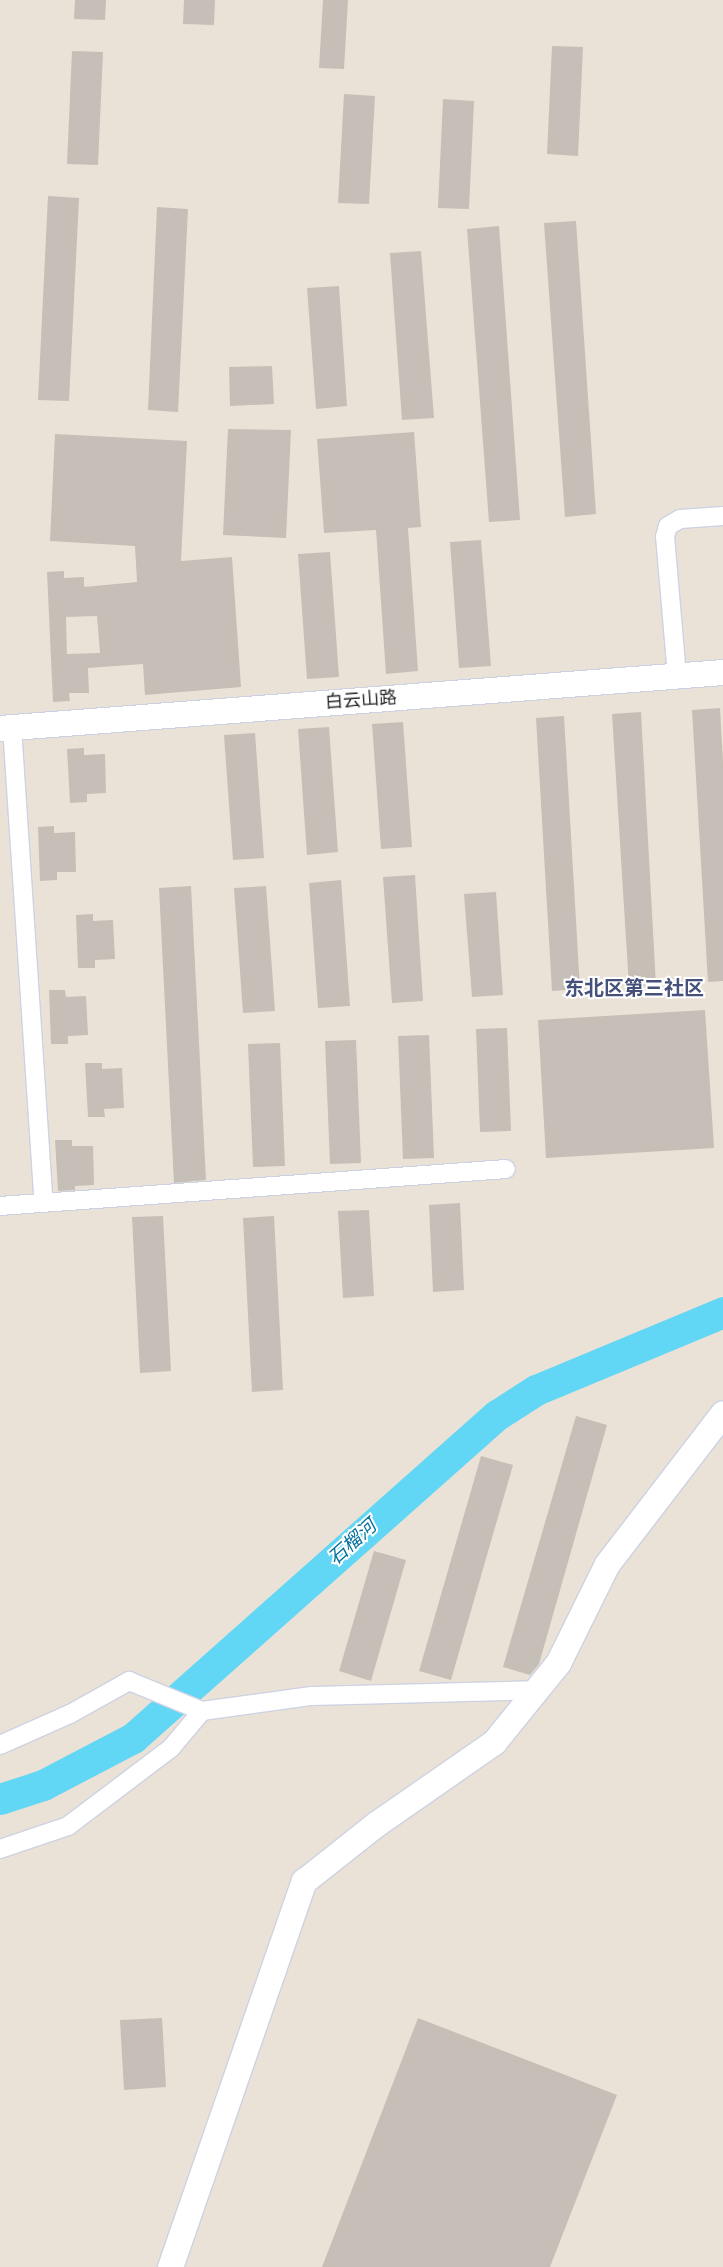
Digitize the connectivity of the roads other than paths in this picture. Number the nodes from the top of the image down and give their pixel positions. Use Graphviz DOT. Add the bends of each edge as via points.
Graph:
graph roads {
  1 [pos="723,516"];
  2 [pos="723,672"];
  3 [pos="677,676"];
  4 [pos="6,728"];
  5 [pos="506,1169"];
  6 [pos="44,1203"];
  7 [pos="0,1206"];
  8 [pos="723,1413"];
  9 [pos="536,1690"];
  10 [pos="198,1710"];
  11 [pos="0,1745"];
  12 [pos="0,1849"];
  13 [pos="170,2267"];
  1 -- 3 [label="street" via="680,519 668,526 665,537"];
  2 -- 3 [label="street, 白云山路"];
  3 -- 4 [label="street, 白云山路"];
  4 -- 6 [label="street"];
  5 -- 6 [label="street"];
  6 -- 7 [label="street"];
  8 -- 9 [label="street" via="607,1564 558,1664"];
  9 -- 10 [label="street" via="312,1696"];
  9 -- 13 [label="street" via="494,1742 376,1824 304,1881"];
  10 -- 11 [label="street" via="129,1681 70,1714"];
  10 -- 12 [label="street" via="171,1748 68,1826"];
}
